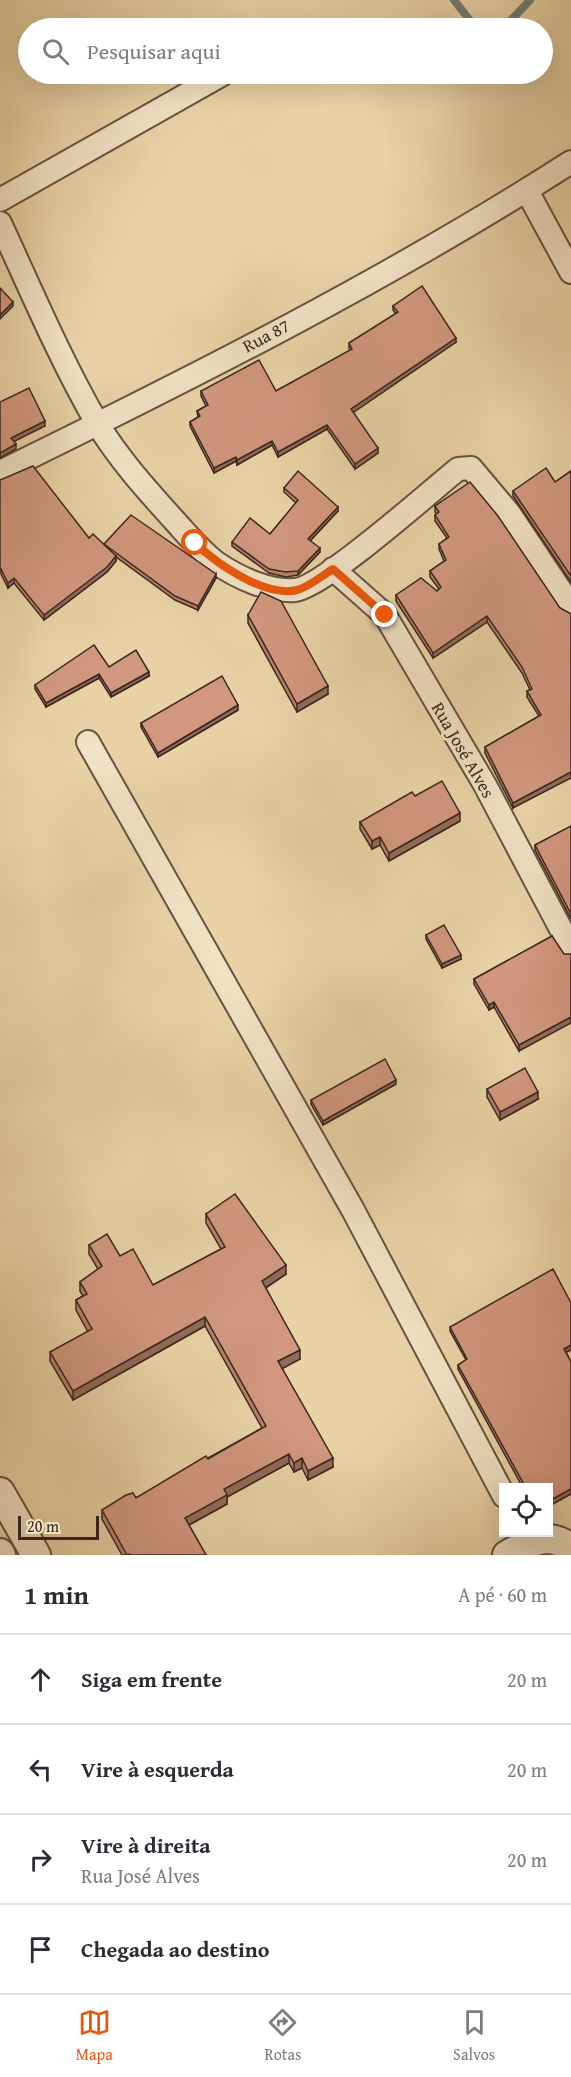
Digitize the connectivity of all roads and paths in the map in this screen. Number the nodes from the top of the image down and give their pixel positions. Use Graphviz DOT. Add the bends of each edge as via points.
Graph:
graph roads {
  1 [pos="205,84"];
  2 [pos="571,162"];
  3 [pos="526,191"];
  4 [pos="0,200"];
  5 [pos="0,223"];
  6 [pos="571,272"];
  7 [pos="98,424"];
  8 [pos="0,472"];
  9 [pos="333,569"];
  10 [pos="571,606"];
  11 [pos="88,742"];
  12 [pos="571,948"];
  13 [pos="499,1487"];
  14 [pos="0,1492"];
  15 [pos="525,1545"];
  16 [pos="571,1549"];
  17 [pos="36,1555"];
  1 -- 4 [label="street"];
  2 -- 3 [label="street, Rua 87"];
  3 -- 6 [label="street"];
  3 -- 7 [label="street, Rua 87" via="365,283"];
  5 -- 7 [label="street" via="48,329"];
  7 -- 8 [label="street, Rua 87"];
  7 -- 9 [label="street" via="120,457 195,543 236,576 274,589 297,590"];
  9 -- 10 [label="street" via="458,469 471,468 509,513"];
  9 -- 12 [label="street, Rua José Alves" via="385,615 485,786"];
  11 -- 13 [label="street" via="353,1210"];
  14 -- 17 [label="street"];
  15 -- 16 [label="street" via="555,1539"];
}
